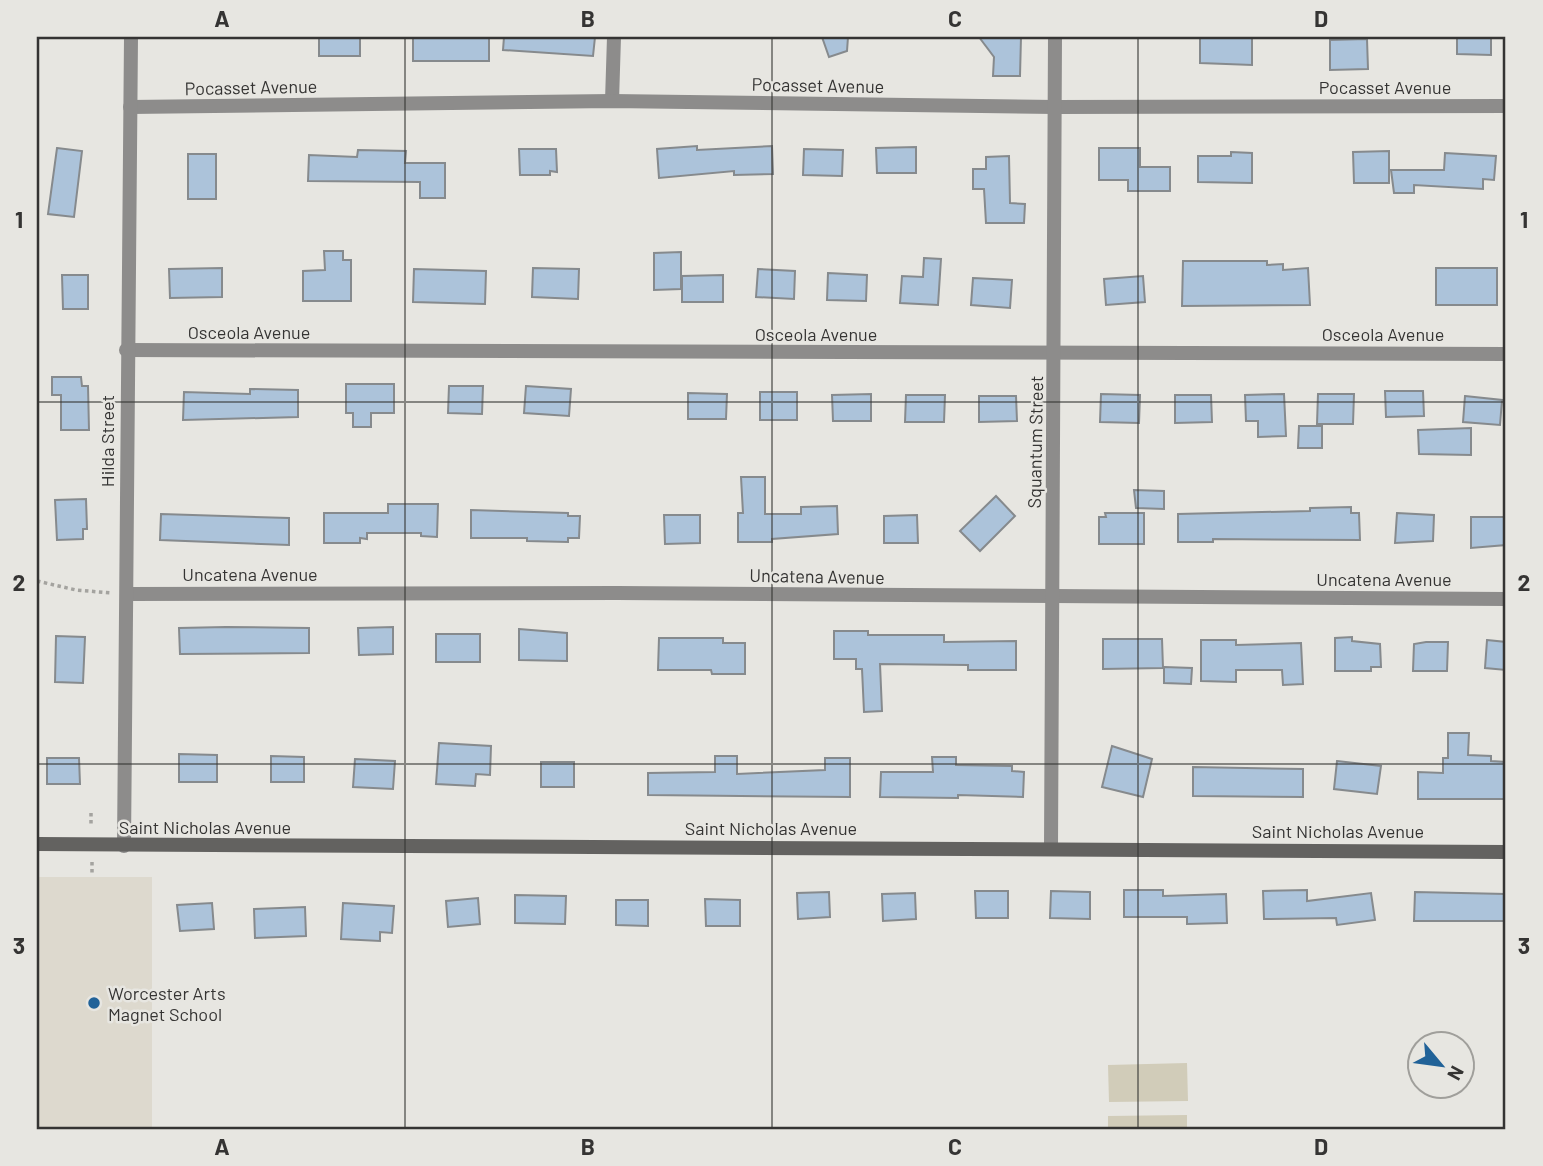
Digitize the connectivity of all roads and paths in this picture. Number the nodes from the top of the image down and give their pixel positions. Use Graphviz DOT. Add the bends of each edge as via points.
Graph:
graph roads {
  1 [pos="131,37"];
  2 [pos="614,37"];
  3 [pos="1055,37"];
  4 [pos="612,101"];
  5 [pos="1506,106"];
  6 [pos="130,107"];
  7 [pos="1055,107"];
  8 [pos="126,350"];
  9 [pos="1055,353"];
  10 [pos="1506,354"];
  11 [pos="37,581"];
  12 [pos="127,594"];
  13 [pos="1051,597"];
  14 [pos="1506,598"];
  15 [pos="91,813"];
  16 [pos="91,824"];
  17 [pos="37,844"];
  18 [pos="124,846"];
  19 [pos="1051,847"];
  20 [pos="1506,852"];
  21 [pos="92,862"];
  22 [pos="92,873"];
  1 -- 6 [label="street, Hilda Street"];
  2 -- 4 [label="street"];
  3 -- 7 [label="street, Squantum Street"];
  4 -- 6 [label="street, Pocasset Avenue"];
  4 -- 7 [label="street, Pocasset Avenue"];
  5 -- 7 [label="street, Pocasset Avenue"];
  6 -- 8 [label="street, Hilda Street"];
  7 -- 9 [label="street, Squantum Street"];
  8 -- 9 [label="street, Osceola Avenue"];
  8 -- 12 [label="street, Hilda Street"];
  9 -- 10 [label="street, Osceola Avenue"];
  9 -- 13 [label="street, Squantum Street"];
  11 -- 12 [label="path"];
  12 -- 13 [label="street, Uncatena Avenue"];
  12 -- 18 [label="street, Hilda Street"];
  13 -- 14 [label="street, Uncatena Avenue"];
  13 -- 19 [label="street, Squantum Street"];
  15 -- 16 [label="path"];
  17 -- 18 [label="street, Saint Nicholas Avenue"];
  18 -- 19 [label="street, Saint Nicholas Avenue"];
  19 -- 20 [label="street, Saint Nicholas Avenue"];
  21 -- 22 [label="path"];
}
